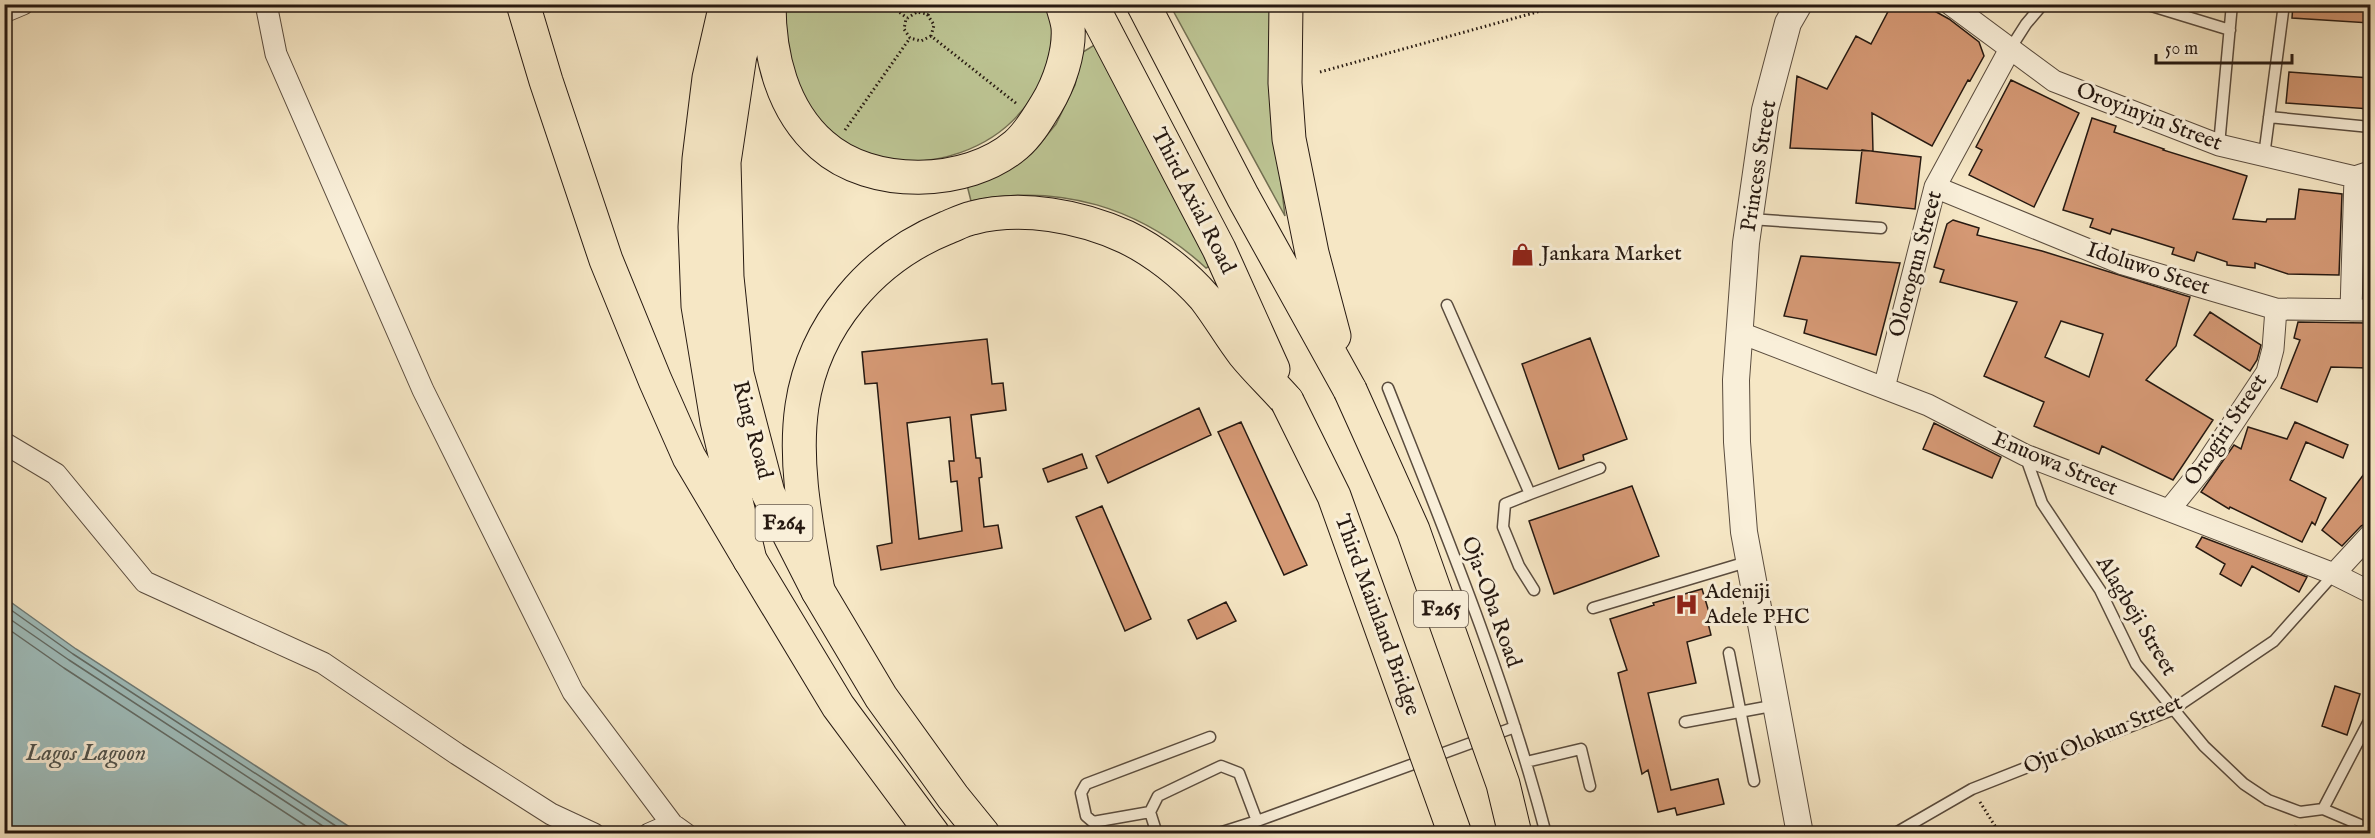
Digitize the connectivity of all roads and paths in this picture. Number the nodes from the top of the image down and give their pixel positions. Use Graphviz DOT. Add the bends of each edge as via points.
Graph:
graph roads {
  1 [pos="23,4"];
  2 [pos="266,4"];
  3 [pos="523,4"];
  4 [pos="726,4"];
  5 [pos="758,4"];
  6 [pos="769,4"];
  7 [pos="889,4"];
  8 [pos="935,4"];
  9 [pos="1062,4"];
  10 [pos="1090,4"];
  11 [pos="1143,4"];
  12 [pos="1286,4"];
  13 [pos="1566,4"];
  14 [pos="1799,4"];
  15 [pos="1950,4"];
  16 [pos="2043,4"];
  17 [pos="2145,4"];
  18 [pos="2232,4"];
  19 [pos="2284,4"];
  20 [pos="4,12"];
  21 [pos="928,15"];
  22 [pos="907,18"];
  23 [pos="2230,30"];
  24 [pos="931,36"];
  25 [pos="910,38"];
  26 [pos="2010,49"];
  27 [pos="1320,72"];
  28 [pos="1037,104"];
  29 [pos="2268,117"];
  30 [pos="2370,127"];
  31 [pos="840,138"];
  32 [pos="2219,145"];
  33 [pos="2264,156"];
  34 [pos="711,161"];
  35 [pos="2363,175"];
  36 [pos="1935,187"];
  37 [pos="1750,219"];
  38 [pos="1881,228"];
  39 [pos="1447,305"];
  40 [pos="2276,309"];
  41 [pos="2361,310"];
  42 [pos="1741,333"];
  43 [pos="1348,387"];
  44 [pos="1388,388"];
  45 [pos="1884,388"];
  46 [pos="1287,401"];
  47 [pos="4,443"];
  48 [pos="2025,455"];
  49 [pos="1600,468"];
  50 [pos="1530,494"];
  51 [pos="2169,510"];
  52 [pos="2370,535"];
  53 [pos="750,560"];
  54 [pos="1750,561"];
  55 [pos="2334,574"];
  56 [pos="1534,590"];
  57 [pos="818,591"];
  58 [pos="2370,592"];
  59 [pos="1593,608"];
  60 [pos="1729,653"];
  61 [pos="1778,705"];
  62 [pos="2172,710"];
  63 [pos="1741,712"];
  64 [pos="2370,719"];
  65 [pos="1685,722"];
  66 [pos="1515,727"];
  67 [pos="1210,737"];
  68 [pos="1526,762"];
  69 [pos="1754,781"];
  70 [pos="1590,786"];
  71 [pos="1972,789"];
  72 [pos="2323,809"];
  73 [pos="1150,812"];
  74 [pos="1257,821"];
  75 [pos="679,829"];
  76 [pos="2370,829"];
  77 [pos="594,834"];
  78 [pos="649,834"];
  79 [pos="933,834"];
  80 [pos="983,834"];
  81 [pos="1157,834"];
  82 [pos="1216,834"];
  83 [pos="1455,834"];
  84 [pos="1515,834"];
  85 [pos="1546,834"];
  86 [pos="1800,834"];
  87 [pos="1894,834"];
  88 [pos="2000,834"];
  1 -- 20 [label="street"];
  2 -- 75 [label="street" via="276,54 423,390 573,692"];
  3 -- 53 [label="main road, F264" via="606,260 689,457"];
  4 -- 34 [label="main road, Ring Road" via="709,78"];
  5 -- 34 [label="main road, Ring Road / F264"];
  6 -- 28 [label="main road" via="774,64 799,118 822,145 843,159 890,177 937,177 989,162 1017,144 1035,123"];
  7 -- 22 [label="path"];
  8 -- 21 [label="path"];
  9 -- 28 [label="main road" via="1068,27 1063,68"];
  10 -- 46 [label="main road, Third Axial Road / F265" via="1219,249"];
  11 -- 43 [label="main road, Third Axial Road / F265"];
  12 -- 43 [label="main road" via="1289,139 1312,253"];
  13 -- 27 [label="path"];
  14 -- 37 [label="street, Princess Street" via="1788,23 1765,110"];
  15 -- 26 [label="street, Oroyinyin Street"];
  16 -- 26 [label="lane"];
  17 -- 23 [label="lane"];
  18 -- 23 [label="lane"];
  19 -- 29 [label="lane"];
  21 -- 22 [label="path" via="917,12"];
  21 -- 24 [label="path" via="934,25"];
  22 -- 25 [label="path" via="904,28"];
  23 -- 32 [label="lane"];
  24 -- 25 [label="path" via="921,41"];
  24 -- 28 [label="path"];
  25 -- 31 [label="path"];
  26 -- 32 [label="street, Oroyinyin Street" via="2054,81"];
  26 -- 36 [label="street, Olorogun Street"];
  29 -- 30 [label="lane"];
  29 -- 33 [label="lane"];
  32 -- 33 [label="street, Oroyinyin Street"];
  33 -- 35 [label="street, Oroyinyin Street"];
  34 -- 53 [label="main road" via="695,227 698,306 717,421"];
  34 -- 57 [label="main road, Ring Road / F264" via="737,374 768,493"];
  35 -- 41 [label="street"];
  36 -- 40 [label="street, Idoluwo Steet" via="2123,264"];
  36 -- 45 [label="street, Olorogun Street"];
  37 -- 38 [label="lane"];
  37 -- 42 [label="street, Princess Street"];
  39 -- 50 [label="lane"];
  40 -- 41 [label="street, Idoluwo Steet"];
  40 -- 51 [label="street, Orogiri Street" via="2267,372 2204,467"];
  42 -- 45 [label="street, Enuowa Street"];
  42 -- 54 [label="street, Princess Street" via="1736,380 1737,442"];
  43 -- 84 [label="main road, F265, bridge" via="1413,530 1503,784"];
  44 -- 66 [label="lane, Oja-Oba Road" via="1469,590"];
  45 -- 48 [label="street, Enuowa Street" via="1928,405"];
  46 -- 57 [label="main road" via="1245,354 1204,298 1166,261 1127,238 1044,213 972,218 945,228 901,250 875,272 849,299 818,351 802,406 800,458"];
  46 -- 83 [label="main road, Third Mainland Bridge / F265, bridge" via="1334,496"];
  47 -- 77 [label="street" via="56,474 145,582 322,663 542,808"];
  48 -- 51 [label="street, Enuowa Street"];
  48 -- 62 [label="lane, Alagbeji Street" via="2042,503 2100,590 2136,664"];
  49 -- 50 [label="lane"];
  50 -- 56 [label="lane" via="1505,504 1503,526 1519,566"];
  51 -- 55 [label="street, Enuowa Street"];
  52 -- 55 [label="street, Oju Olokun Street"];
  53 -- 79 [label="main road, F264" via="838,706"];
  54 -- 59 [label="lane"];
  54 -- 61 [label="street, Princess Street"];
  55 -- 58 [label="street, Enuowa Street"];
  55 -- 62 [label="lane, Oju Olokun Street" via="2274,642"];
  57 -- 80 [label="main road, Ring Road / F264" via="880,697"];
  60 -- 63 [label="lane"];
  61 -- 63 [label="lane"];
  61 -- 86 [label="street, Princess Street"];
  62 -- 71 [label="lane, Oju Olokun Street"];
  62 -- 72 [label="lane, Alagbeji Street" via="2204,746 2268,800 2300,812"];
  63 -- 65 [label="lane"];
  63 -- 69 [label="lane"];
  64 -- 72 [label="lane"];
  66 -- 68 [label="lane, Oja-Oba Road"];
  66 -- 74 [label="lane"];
  67 -- 73 [label="lane" via="1086,784 1081,793 1086,816 1093,822"];
  68 -- 70 [label="lane" via="1581,749"];
  68 -- 85 [label="lane, Oja-Oba Road"];
  71 -- 87 [label="lane, Oju Olokun Street"];
  71 -- 88 [label="path"];
  72 -- 76 [label="lane, Alagbeji Street"];
  73 -- 74 [label="lane" via="1158,796 1221,766 1239,773"];
  73 -- 81 [label="lane"];
  74 -- 82 [label="lane"];
  75 -- 78 [label="street"];
}
